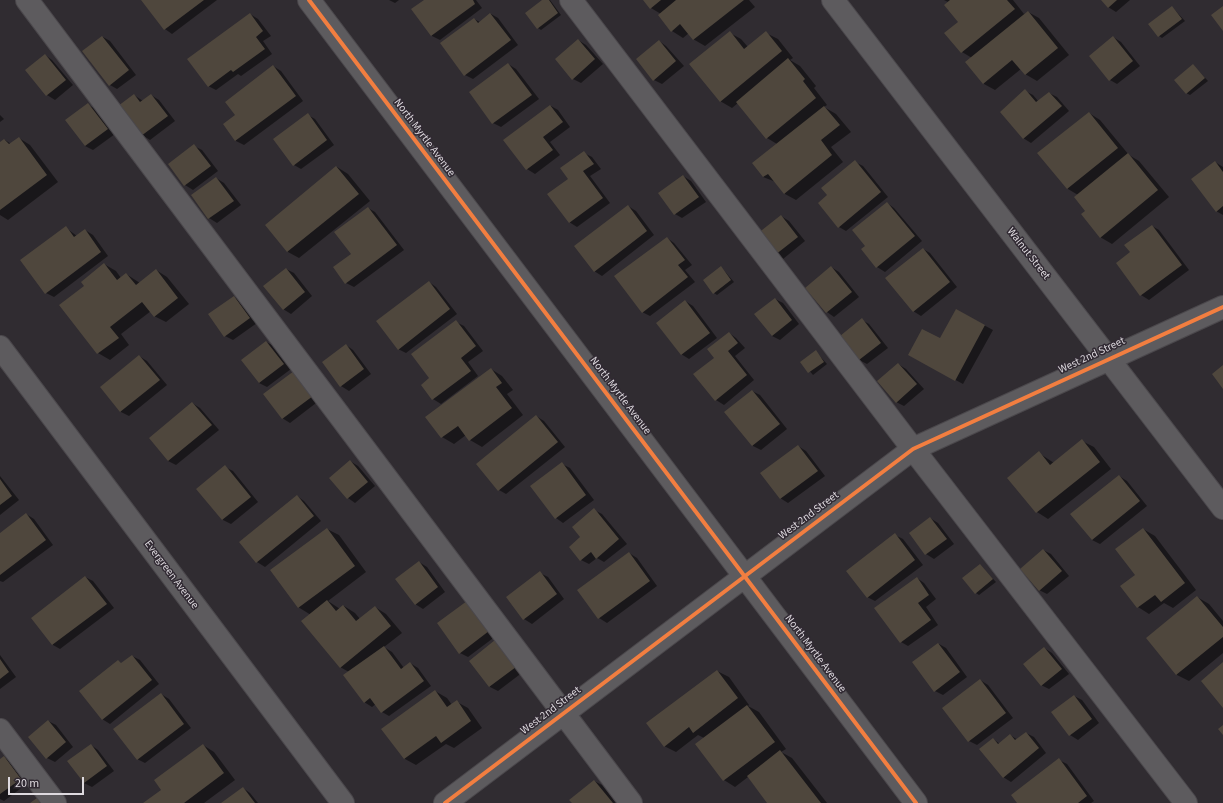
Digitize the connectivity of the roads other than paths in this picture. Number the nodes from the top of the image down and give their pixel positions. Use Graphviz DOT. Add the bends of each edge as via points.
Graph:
graph roads {
  1 [pos="27,0"];
  2 [pos="309,0"];
  3 [pos="571,0"];
  4 [pos="833,0"];
  5 [pos="1223,307"];
  6 [pos="0,347"];
  7 [pos="1108,358"];
  8 [pos="912,449"];
  9 [pos="1223,508"];
  10 [pos="745,576"];
  11 [pos="563,714"];
  12 [pos="0,730"];
  13 [pos="56,803"];
  14 [pos="343,803"];
  15 [pos="445,803"];
  16 [pos="631,803"];
  17 [pos="916,803"];
  18 [pos="1186,803"];
  1 -- 11 [label="street"];
  2 -- 10 [label="street, North Myrtle Avenue"];
  3 -- 8 [label="street"];
  4 -- 7 [label="street, Walnut Street"];
  5 -- 7 [label="street, West 2nd Street"];
  6 -- 14 [label="street, Evergreen Avenue"];
  7 -- 8 [label="street, West 2nd Street"];
  7 -- 9 [label="street, Walnut Street"];
  8 -- 10 [label="street, West 2nd Street"];
  8 -- 18 [label="street"];
  10 -- 11 [label="street, West 2nd Street"];
  10 -- 17 [label="street, North Myrtle Avenue"];
  11 -- 15 [label="street, West 2nd Street"];
  11 -- 16 [label="street"];
  12 -- 13 [label="street"];
}
